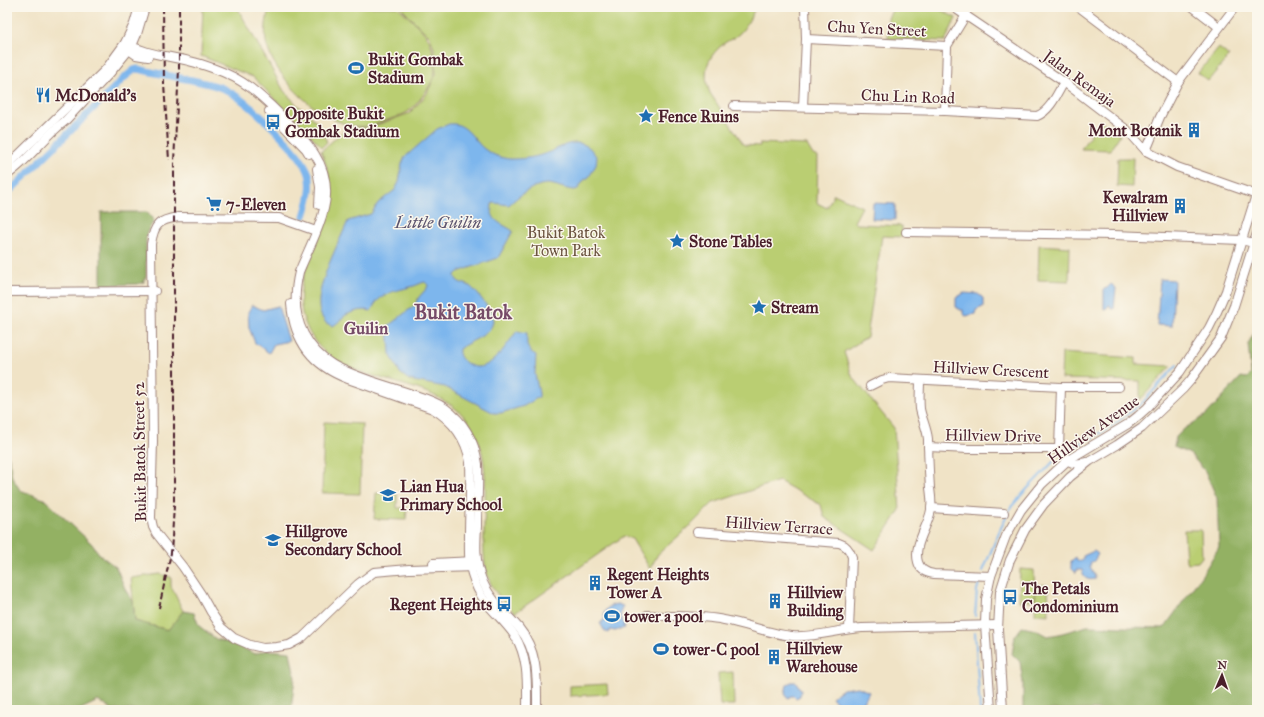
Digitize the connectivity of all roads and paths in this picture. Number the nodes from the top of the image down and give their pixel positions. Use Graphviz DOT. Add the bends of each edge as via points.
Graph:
graph roads {
  1 [pos="139,7"];
  2 [pos="145,7"];
  3 [pos="805,7"];
  4 [pos="953,7"];
  5 [pos="1079,7"];
  6 [pos="1194,7"];
  7 [pos="1235,7"];
  8 [pos="966,15"];
  9 [pos="1219,27"];
  10 [pos="806,39"];
  11 [pos="127,46"];
  12 [pos="947,46"];
  13 [pos="1064,82"];
  14 [pos="1178,82"];
  15 [pos="734,106"];
  16 [pos="803,107"];
  17 [pos="945,111"];
  18 [pos="1146,151"];
  19 [pos="7,166"];
  20 [pos="7,175"];
  21 [pos="1257,194"];
  22 [pos="906,232"];
  23 [pos="313,233"];
  24 [pos="1257,233"];
  25 [pos="1241,240"];
  26 [pos="1254,243"];
  27 [pos="154,291"];
  28 [pos="7,292"];
  29 [pos="920,380"];
  30 [pos="870,386"];
  31 [pos="1061,386"];
  32 [pos="1119,387"];
  33 [pos="928,447"];
  34 [pos="1058,449"];
  35 [pos="1068,460"];
  36 [pos="1090,461"];
  37 [pos="1067,480"];
  38 [pos="931,508"];
  39 [pos="1004,513"];
  40 [pos="1025,530"];
  41 [pos="697,532"];
  42 [pos="1006,535"];
  43 [pos="474,564"];
  44 [pos="990,576"];
  45 [pos="647,615"];
  46 [pos="985,624"];
  47 [pos="998,625"];
  48 [pos="849,629"];
  49 [pos="527,710"];
  50 [pos="537,710"];
  51 [pos="991,710"];
  52 [pos="1003,710"];
  1 -- 11 [label="street"];
  2 -- 11 [label="street" via="137,34"];
  3 -- 10 [label="street, Chu Yen Street"];
  4 -- 8 [label="street, Jalan Remaja"];
  5 -- 14 [label="street"];
  6 -- 9 [label="street"];
  7 -- 9 [label="street"];
  8 -- 12 [label="street, Chu Yen Street"];
  8 -- 13 [label="street, Jalan Remaja"];
  9 -- 14 [label="street"];
  10 -- 12 [label="street, Chu Yen Street"];
  10 -- 16 [label="street, Chu Yen Street"];
  11 -- 19 [label="street"];
  11 -- 20 [label="street" via="110,73 65,121"];
  11 -- 23 [label="street" via="189,61 240,80 258,93 303,137 325,177 324,209"];
  12 -- 17 [label="street, Chu Yen Street"];
  13 -- 17 [label="street, Chu Lin Road" via="1047,109 1037,116"];
  13 -- 18 [label="street, Jalan Remaja" via="1127,130"];
  14 -- 18 [label="street"];
  15 -- 16 [label="street, Chu Lin Road"];
  16 -- 17 [label="street, Chu Lin Road"];
  18 -- 21 [label="street, Jalan Remaja" via="1177,167"];
  21 -- 25 [label="street, Hillview Avenue"];
  22 -- 25 [label="street"];
  23 -- 27 [label="street, Bukit Batok Street 52" via="279,218 166,219 156,227 152,235"];
  23 -- 43 [label="street" via="299,272 296,292 296,307 302,331 316,352 338,368 430,400 447,409 461,423 474,445 478,464"];
  24 -- 26 [label="street, Hillview Avenue"];
  25 -- 26 [label="street"];
  25 -- 35 [label="street, Hillview Avenue" via="1226,291 1216,314 1180,372 1148,408 1123,428"];
  26 -- 36 [label="street, Hillview Avenue" via="1221,338 1190,381 1142,428"];
  27 -- 28 [label="street"];
  27 -- 43 [label="street, Bukit Batok Street 52" via="152,527 183,567 221,627 234,638 250,645 277,648 290,645 302,638 374,572"];
  29 -- 30 [label="street, Hillview Crescent" via="889,378"];
  29 -- 31 [label="street, Hillview Crescent"];
  29 -- 33 [label="street, Hillview Crescent" via="920,409 927,430"];
  31 -- 32 [label="street, Hillview Crescent"];
  31 -- 34 [label="street, Hillview Crescent"];
  33 -- 34 [label="street, Hillview Drive"];
  33 -- 38 [label="street, Hillview Crescent"];
  34 -- 35 [label="street"];
  35 -- 36 [label="street" via="1076,464"];
  35 -- 37 [label="street" via="1070,471"];
  35 -- 42 [label="street, Hillview Avenue" via="1033,494"];
  36 -- 37 [label="street, Hillview Avenue"];
  37 -- 40 [label="street, Hillview Avenue" via="1044,504"];
  38 -- 39 [label="street"];
  38 -- 44 [label="street, Hillview Crescent" via="918,547 918,564 922,570 934,574"];
  40 -- 42 [label="street" via="1014,535"];
  40 -- 47 [label="street, Hillview Avenue" via="1004,576 1000,592"];
  41 -- 48 [label="street, Hillview Terrace" via="839,543 845,546 852,558"];
  42 -- 44 [label="street, Hillview Avenue"];
  43 -- 49 [label="street" via="474,582 480,594 511,631 521,649 526,668"];
  43 -- 50 [label="street" via="491,596 520,629 530,648 536,667"];
  44 -- 46 [label="street, Hillview Avenue"];
  45 -- 48 [label="street" via="726,620 792,636 811,636"];
  46 -- 47 [label="street"];
  46 -- 48 [label="street"];
  46 -- 51 [label="street, Hillview Avenue"];
  47 -- 52 [label="street, Hillview Avenue"];
}
